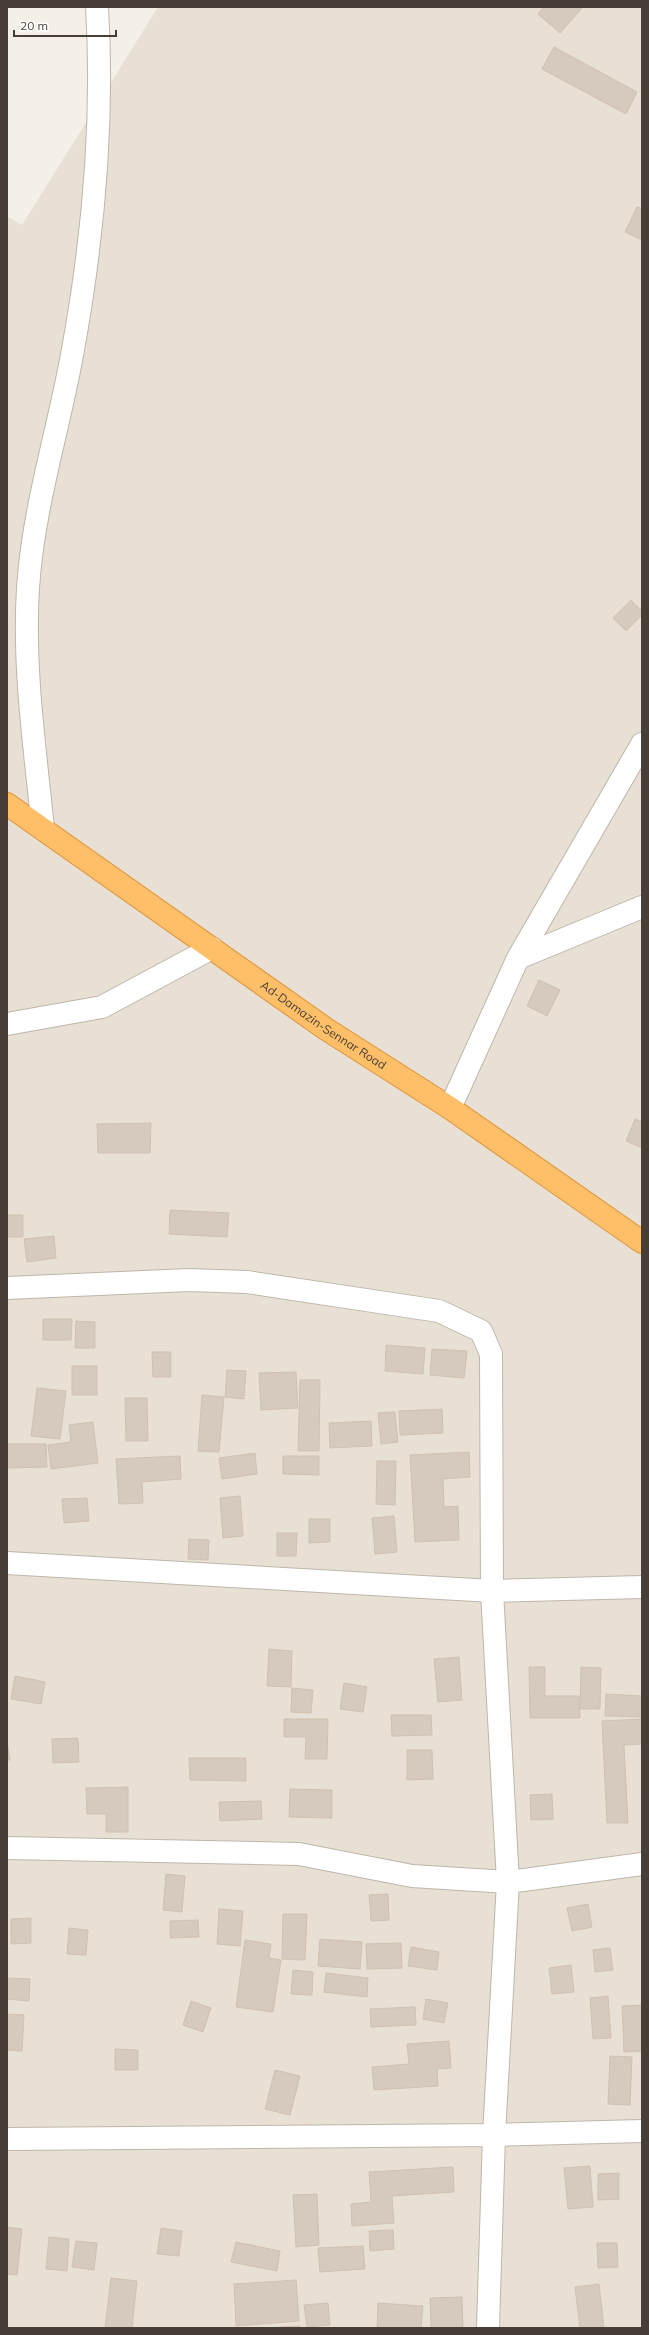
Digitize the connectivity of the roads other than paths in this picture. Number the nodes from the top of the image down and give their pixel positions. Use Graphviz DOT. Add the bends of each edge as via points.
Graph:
graph roads {
  1 [pos="97,7"];
  2 [pos="642,744"];
  3 [pos="7,804"];
  4 [pos="43,828"];
  5 [pos="642,907"];
  6 [pos="212,948"];
  7 [pos="518,958"];
  8 [pos="7,1024"];
  9 [pos="450,1108"];
  10 [pos="642,1242"];
  11 [pos="7,1288"];
  12 [pos="7,1563"];
  13 [pos="642,1587"];
  14 [pos="492,1591"];
  15 [pos="7,1848"];
  16 [pos="642,1864"];
  17 [pos="508,1882"];
  18 [pos="642,2131"];
  19 [pos="494,2135"];
  20 [pos="7,2139"];
  21 [pos="488,2328"];
  1 -- 4 [label="street" via="100,54 99,130 92,213 72,355 35,527 28,588 27,648"];
  2 -- 7 [label="street"];
  3 -- 4 [label="highway, Ad-Damazin-Sennar Road"];
  4 -- 6 [label="highway, Ad-Damazin-Sennar Road"];
  5 -- 7 [label="street"];
  6 -- 8 [label="street" via="102,1007"];
  6 -- 9 [label="highway, Ad-Damazin-Sennar Road" via="326,1029"];
  7 -- 9 [label="street"];
  9 -- 10 [label="highway, Ad-Damazin-Sennar Road"];
  11 -- 14 [label="street" via="189,1280 247,1282 439,1311 481,1331 491,1354"];
  12 -- 14 [label="street"];
  13 -- 14 [label="street"];
  14 -- 17 [label="street"];
  15 -- 17 [label="street" via="299,1854 412,1876"];
  16 -- 17 [label="street"];
  17 -- 19 [label="street"];
  18 -- 19 [label="street"];
  19 -- 20 [label="street"];
  19 -- 21 [label="street"];
}
